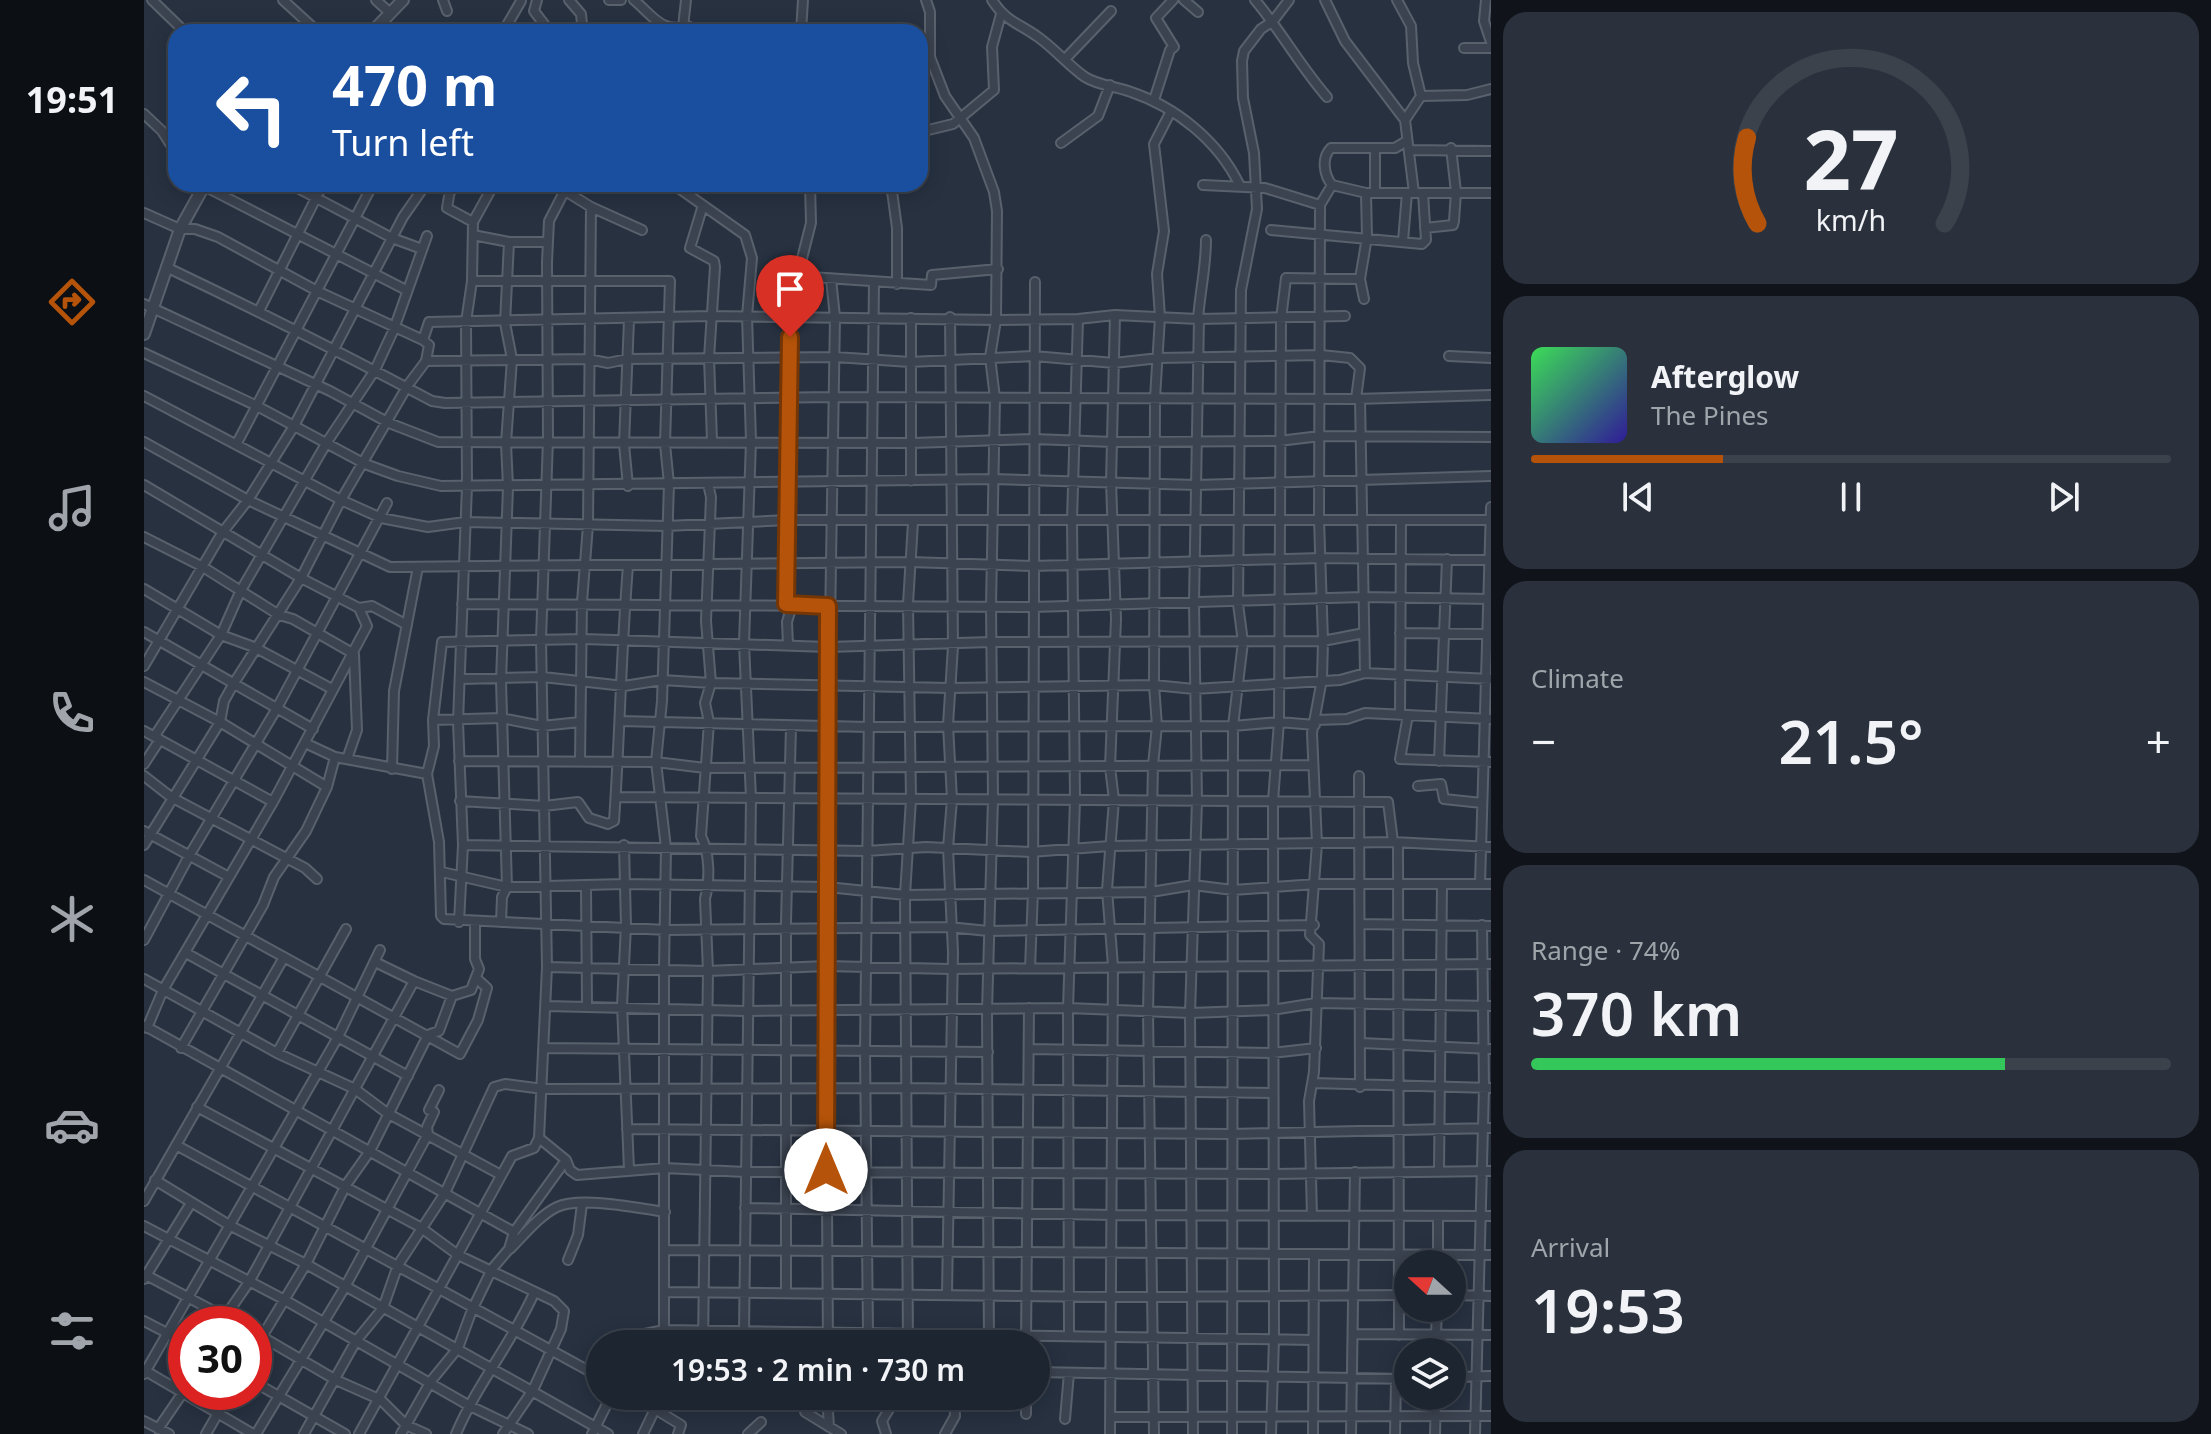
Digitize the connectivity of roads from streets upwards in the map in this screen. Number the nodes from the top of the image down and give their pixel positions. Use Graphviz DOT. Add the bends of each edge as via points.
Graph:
graph roads {
  1 [pos="152,0"];
  2 [pos="283,0"];
  3 [pos="376,0"];
  4 [pos="403,0"];
  5 [pos="443,0"];
  6 [pos="536,0"];
  7 [pos="569,0"];
  8 [pos="609,0"];
  9 [pos="621,0"];
  10 [pos="634,0"];
  11 [pos="686,0"];
  12 [pos="803,0"];
  13 [pos="926,0"];
  14 [pos="992,0"];
  15 [pos="1173,0"];
  16 [pos="1184,0"];
  17 [pos="1255,0"];
  18 [pos="1289,0"];
  19 [pos="1325,0"];
  20 [pos="1486,0"];
  21 [pos="520,1"];
  22 [pos="1399,1"];
  23 [pos="447,11"];
  24 [pos="1111,11"];
  25 [pos="389,12"];
  26 [pos="1198,12"];
  27 [pos="1001,14"];
  28 [pos="1273,21"];
  29 [pos="177,24"];
  30 [pos="309,24"];
  31 [pos="379,24"];
  32 [pos="507,24"];
  33 [pos="544,24"];
  34 [pos="582,24"];
  35 [pos="658,24"];
  36 [pos="683,24"];
  37 [pos="802,24"];
  38 [pos="928,30"];
  39 [pos="1491,45"];
  40 [pos="1464,48"];
  41 [pos="1066,58"];
  42 [pos="928,62"];
  43 [pos="1110,85"];
  44 [pos="1491,89"];
  45 [pos="1421,96"];
  46 [pos="1327,97"];
  47 [pos="1154,100"];
  48 [pos="1170,113"];
  49 [pos="144,114"];
  50 [pos="961,117"];
  51 [pos="1405,120"];
  52 [pos="928,131"];
  53 [pos="168,140"];
  54 [pos="1061,143"];
  55 [pos="1408,146"];
  56 [pos="1451,148"];
  57 [pos="1375,149"];
  58 [pos="1491,151"];
  59 [pos="1239,184"];
  60 [pos="1203,185"];
  61 [pos="1332,185"];
  62 [pos="1254,188"];
  63 [pos="199,192"];
  64 [pos="217,192"];
  65 [pos="307,192"];
  66 [pos="320,192"];
  67 [pos="369,192"];
  68 [pos="421,192"];
  69 [pos="450,192"];
  70 [pos="490,192"];
  71 [pos="564,192"];
  72 [pos="684,192"];
  73 [pos="810,192"];
  74 [pos="892,192"];
  75 [pos="1456,192"];
  76 [pos="1370,193"];
  77 [pos="1415,193"];
  78 [pos="1491,193"];
  79 [pos="318,197"];
  80 [pos="703,205"];
  81 [pos="1320,205"];
  82 [pos="591,207"];
  83 [pos="144,213"];
  84 [pos="357,216"];
  85 [pos="473,222"];
  86 [pos="1425,228"];
  87 [pos="180,229"];
  88 [pos="642,230"];
  89 [pos="1271,230"];
  90 [pos="299,234"];
  91 [pos="473,235"];
  92 [pos="427,236"];
  93 [pos="1320,236"];
  94 [pos="1367,237"];
  95 [pos="392,238"];
  96 [pos="1206,240"];
  97 [pos="1403,241"];
  98 [pos="509,242"];
  99 [pos="548,242"];
  100 [pos="422,249"];
  101 [pos="338,254"];
  102 [pos="166,267"];
  103 [pos="998,269"];
  104 [pos="280,272"];
  105 [pos="375,275"];
  106 [pos="796,276"];
  107 [pos="1321,278"];
  108 [pos="831,279"];
  109 [pos="1360,279"];
  110 [pos="472,281"];
  111 [pos="507,282"];
  112 [pos="550,282"];
  113 [pos="1035,282"];
  114 [pos="591,283"];
  115 [pos="874,283"];
  116 [pos="897,284"];
  117 [pos="406,290"];
  118 [pos="319,292"];
  119 [pos="1364,299"];
  120 [pos="148,306"];
  121 [pos="354,309"];
  122 [pos="259,311"];
  123 [pos="1115,315"];
  124 [pos="1321,315"];
  125 [pos="710,316"];
  126 [pos="747,316"];
  127 [pos="791,316"];
  128 [pos="1243,316"];
  129 [pos="1345,316"];
  130 [pos="670,317"];
  131 [pos="835,317"];
  132 [pos="873,317"];
  133 [pos="950,317"];
  134 [pos="1160,317"];
  135 [pos="911,318"];
  136 [pos="548,319"];
  137 [pos="591,319"];
  138 [pos="1078,319"];
  139 [pos="1199,319"];
  140 [pos="1281,319"];
  141 [pos="629,320"];
  142 [pos="996,320"];
  143 [pos="1037,320"];
  144 [pos="466,322"];
  145 [pos="505,323"];
  146 [pos="394,329"];
  147 [pos="297,333"];
  148 [pos="144,334"];
  149 [pos="423,340"];
  150 [pos="335,347"];
  151 [pos="144,353"];
  152 [pos="1321,355"];
  153 [pos="1034,356"];
  154 [pos="1449,356"];
  155 [pos="749,357"];
  156 [pos="789,357"];
  157 [pos="835,357"];
  158 [pos="951,357"];
  159 [pos="990,357"];
  160 [pos="1197,357"];
  161 [pos="709,358"];
  162 [pos="1159,358"];
  163 [pos="1279,358"];
  164 [pos="1491,358"];
  165 [pos="512,359"];
  166 [pos="588,359"];
  167 [pos="627,359"];
  168 [pos="1239,359"];
  169 [pos="547,360"];
  170 [pos="670,360"];
  171 [pos="426,361"];
  172 [pos="874,361"];
  173 [pos="468,362"];
  174 [pos="910,362"];
  175 [pos="1078,362"];
  176 [pos="1114,363"];
  177 [pos="278,366"];
  178 [pos="375,370"];
  179 [pos="408,385"];
  180 [pos="315,386"];
  181 [pos="1491,395"];
  182 [pos="144,396"];
  183 [pos="832,397"];
  184 [pos="1320,397"];
  185 [pos="950,398"];
  186 [pos="995,398"];
  187 [pos="1155,398"];
  188 [pos="749,399"];
  189 [pos="789,399"];
  190 [pos="872,399"];
  191 [pos="909,399"];
  192 [pos="1032,399"];
  193 [pos="1114,399"];
  194 [pos="1197,399"];
  195 [pos="1238,399"];
  196 [pos="1280,399"];
  197 [pos="1358,399"];
  198 [pos="549,400"];
  199 [pos="590,400"];
  200 [pos="712,400"];
  201 [pos="1076,400"];
  202 [pos="626,401"];
  203 [pos="668,401"];
  204 [pos="508,402"];
  205 [pos="468,403"];
  206 [pos="351,404"];
  207 [pos="257,406"];
  208 [pos="389,423"];
  209 [pos="294,426"];
  210 [pos="1320,436"];
  211 [pos="1491,437"];
  212 [pos="1361,438"];
  213 [pos="548,439"];
  214 [pos="993,439"];
  215 [pos="1034,439"];
  216 [pos="1158,439"];
  217 [pos="1198,440"];
  218 [pos="1238,440"];
  219 [pos="712,441"];
  220 [pos="751,441"];
  221 [pos="831,441"];
  222 [pos="873,441"];
  223 [pos="952,441"];
  224 [pos="1279,441"];
  225 [pos="144,442"];
  226 [pos="327,442"];
  227 [pos="789,442"];
  228 [pos="1074,442"];
  229 [pos="1113,442"];
  230 [pos="237,443"];
  231 [pos="506,443"];
  232 [pos="912,443"];
  233 [pos="465,444"];
  234 [pos="589,444"];
  235 [pos="624,444"];
  236 [pos="665,444"];
  237 [pos="269,462"];
  238 [pos="365,464"];
  239 [pos="1491,476"];
  240 [pos="992,479"];
  241 [pos="1319,479"];
  242 [pos="1073,480"];
  243 [pos="1361,480"];
  244 [pos="911,481"];
  245 [pos="1033,481"];
  246 [pos="1238,481"];
  247 [pos="1279,481"];
  248 [pos="303,482"];
  249 [pos="1111,482"];
  250 [pos="1155,482"];
  251 [pos="831,483"];
  252 [pos="871,483"];
  253 [pos="954,483"];
  254 [pos="669,484"];
  255 [pos="708,484"];
  256 [pos="749,484"];
  257 [pos="789,484"];
  258 [pos="144,485"];
  259 [pos="1196,485"];
  260 [pos="467,486"];
  261 [pos="628,486"];
  262 [pos="508,487"];
  263 [pos="547,487"];
  264 [pos="587,487"];
  265 [pos="248,500"];
  266 [pos="341,500"];
  267 [pos="387,503"];
  268 [pos="1491,507"];
  269 [pos="285,517"];
  270 [pos="381,518"];
  271 [pos="1319,519"];
  272 [pos="788,520"];
  273 [pos="992,520"];
  274 [pos="1032,520"];
  275 [pos="1072,520"];
  276 [pos="1196,520"];
  277 [pos="1362,520"];
  278 [pos="1491,520"];
  279 [pos="748,521"];
  280 [pos="870,521"];
  281 [pos="951,521"];
  282 [pos="1155,521"];
  283 [pos="1239,521"];
  284 [pos="1401,521"];
  285 [pos="465,522"];
  286 [pos="708,522"];
  287 [pos="831,522"];
  288 [pos="913,522"];
  289 [pos="1112,522"];
  290 [pos="1278,522"];
  291 [pos="506,524"];
  292 [pos="545,525"];
  293 [pos="588,525"];
  294 [pos="667,526"];
  295 [pos="222,533"];
  296 [pos="323,533"];
  297 [pos="144,537"];
  298 [pos="263,554"];
  299 [pos="362,554"];
  300 [pos="1321,558"];
  301 [pos="1401,559"];
  302 [pos="1447,559"];
  303 [pos="1490,560"];
  304 [pos="1196,561"];
  305 [pos="1363,561"];
  306 [pos="909,562"];
  307 [pos="1239,562"];
  308 [pos="1277,562"];
  309 [pos="787,563"];
  310 [pos="829,563"];
  311 [pos="870,563"];
  312 [pos="952,563"];
  313 [pos="1072,563"];
  314 [pos="1157,563"];
  315 [pos="465,564"];
  316 [pos="503,564"];
  317 [pos="586,564"];
  318 [pos="748,564"];
  319 [pos="1114,564"];
  320 [pos="706,565"];
  321 [pos="628,566"];
  322 [pos="666,566"];
  323 [pos="991,566"];
  324 [pos="1032,566"];
  325 [pos="203,567"];
  326 [pos="418,567"];
  327 [pos="546,567"];
  328 [pos="301,578"];
  329 [pos="144,589"];
  330 [pos="240,592"];
  331 [pos="339,596"];
  332 [pos="1363,597"];
  333 [pos="1400,597"];
  334 [pos="1323,599"];
  335 [pos="1445,599"];
  336 [pos="1490,599"];
  337 [pos="503,602"];
  338 [pos="582,602"];
  339 [pos="1279,602"];
  340 [pos="542,603"];
  341 [pos="707,603"];
  342 [pos="1155,603"];
  343 [pos="1194,603"];
  344 [pos="462,604"];
  345 [pos="748,604"];
  346 [pos="789,604"];
  347 [pos="908,604"];
  348 [pos="1238,604"];
  349 [pos="869,605"];
  350 [pos="1114,605"];
  351 [pos="624,606"];
  352 [pos="663,606"];
  353 [pos="828,606"];
  354 [pos="991,606"];
  355 [pos="1074,606"];
  356 [pos="178,607"];
  357 [pos="953,607"];
  358 [pos="1033,607"];
  359 [pos="359,608"];
  360 [pos="279,615"];
  361 [pos="407,625"];
  362 [pos="144,632"];
  363 [pos="316,632"];
  364 [pos="1364,633"];
  365 [pos="1400,633"];
  366 [pos="1489,634"];
  367 [pos="221,635"];
  368 [pos="1445,636"];
  369 [pos="502,639"];
  370 [pos="584,639"];
  371 [pos="158,640"];
  372 [pos="541,640"];
  373 [pos="709,640"];
  374 [pos="621,641"];
  375 [pos="664,641"];
  376 [pos="1154,641"];
  377 [pos="1194,641"];
  378 [pos="1323,641"];
  379 [pos="991,642"];
  380 [pos="1033,642"];
  381 [pos="1243,642"];
  382 [pos="1279,642"];
  383 [pos="744,643"];
  384 [pos="909,643"];
  385 [pos="1073,643"];
  386 [pos="461,644"];
  387 [pos="869,644"];
  388 [pos="1112,644"];
  389 [pos="788,645"];
  390 [pos="953,646"];
  391 [pos="254,647"];
  392 [pos="828,647"];
  393 [pos="354,654"];
  394 [pos="201,665"];
  395 [pos="144,666"];
  396 [pos="298,669"];
  397 [pos="1365,673"];
  398 [pos="1400,675"];
  399 [pos="543,677"];
  400 [pos="1443,678"];
  401 [pos="461,679"];
  402 [pos="1322,679"];
  403 [pos="1488,679"];
  404 [pos="662,680"];
  405 [pos="501,681"];
  406 [pos="144,682"];
  407 [pos="579,682"];
  408 [pos="234,683"];
  409 [pos="711,683"];
  410 [pos="745,684"];
  411 [pos="1279,684"];
  412 [pos="829,685"];
  413 [pos="872,685"];
  414 [pos="1114,685"];
  415 [pos="1154,685"];
  416 [pos="624,686"];
  417 [pos="909,686"];
  418 [pos="993,686"];
  419 [pos="1033,687"];
  420 [pos="950,688"];
  421 [pos="1071,688"];
  422 [pos="1240,688"];
  423 [pos="332,689"];
  424 [pos="1194,689"];
  425 [pos="179,699"];
  426 [pos="277,708"];
  427 [pos="1404,715"];
  428 [pos="501,718"];
  429 [pos="1440,718"];
  430 [pos="1488,719"];
  431 [pos="433,720"];
  432 [pos="620,721"];
  433 [pos="220,722"];
  434 [pos="458,722"];
  435 [pos="580,722"];
  436 [pos="661,722"];
  437 [pos="709,722"];
  438 [pos="1279,722"];
  439 [pos="1316,723"];
  440 [pos="746,724"];
  441 [pos="1194,724"];
  442 [pos="908,725"];
  443 [pos="948,725"];
  444 [pos="1033,725"];
  445 [pos="1073,725"];
  446 [pos="1112,725"];
  447 [pos="542,726"];
  448 [pos="791,726"];
  449 [pos="830,726"];
  450 [pos="991,726"];
  451 [pos="1157,726"];
  452 [pos="1233,726"];
  453 [pos="869,727"];
  454 [pos="313,729"];
  455 [pos="144,731"];
  456 [pos="159,741"];
  457 [pos="256,743"];
  458 [pos="305,743"];
  459 [pos="335,757"];
  460 [pos="347,759"];
  461 [pos="459,761"];
  462 [pos="580,761"];
  463 [pos="1439,761"];
  464 [pos="197,762"];
  465 [pos="542,762"];
  466 [pos="617,762"];
  467 [pos="656,762"];
  468 [pos="1487,762"];
  469 [pos="502,763"];
  470 [pos="144,764"];
  471 [pos="908,765"];
  472 [pos="1153,765"];
  473 [pos="1194,765"];
  474 [pos="1277,765"];
  475 [pos="1313,765"];
  476 [pos="790,766"];
  477 [pos="829,766"];
  478 [pos="869,766"];
  479 [pos="1033,766"];
  480 [pos="1072,766"];
  481 [pos="1235,766"];
  482 [pos="292,767"];
  483 [pos="750,767"];
  484 [pos="1110,767"];
  485 [pos="705,768"];
  486 [pos="991,768"];
  487 [pos="392,769"];
  488 [pos="949,769"];
  489 [pos="427,774"];
  490 [pos="144,776"];
  491 [pos="1359,776"];
  492 [pos="236,782"];
  493 [pos="1418,786"];
  494 [pos="327,787"];
  495 [pos="171,797"];
  496 [pos="617,797"];
  497 [pos="661,797"];
  498 [pos="705,798"];
  499 [pos="751,798"];
  500 [pos="788,798"];
  501 [pos="829,798"];
  502 [pos="871,799"];
  503 [pos="911,799"];
  504 [pos="952,799"];
  505 [pos="993,799"];
  506 [pos="1033,800"];
  507 [pos="1075,800"];
  508 [pos="1114,800"];
  509 [pos="1485,800"];
  510 [pos="460,801"];
  511 [pos="1153,801"];
  512 [pos="1197,801"];
  513 [pos="1234,801"];
  514 [pos="1273,801"];
  515 [pos="273,802"];
  516 [pos="502,802"];
  517 [pos="1314,802"];
  518 [pos="1359,802"];
  519 [pos="544,806"];
  520 [pos="212,818"];
  521 [pos="147,832"];
  522 [pos="251,839"];
  523 [pos="1396,842"];
  524 [pos="1359,843"];
  525 [pos="1194,844"];
  526 [pos="1317,844"];
  527 [pos="144,845"];
  528 [pos="463,845"];
  529 [pos="506,845"];
  530 [pos="624,845"];
  531 [pos="1234,845"];
  532 [pos="1275,845"];
  533 [pos="547,846"];
  534 [pos="1110,846"];
  535 [pos="1151,846"];
  536 [pos="1481,846"];
  537 [pos="707,847"];
  538 [pos="748,847"];
  539 [pos="1491,847"];
  540 [pos="666,848"];
  541 [pos="788,848"];
  542 [pos="907,848"];
  543 [pos="948,848"];
  544 [pos="1071,849"];
  545 [pos="827,850"];
  546 [pos="867,851"];
  547 [pos="990,851"];
  548 [pos="1030,852"];
  549 [pos="189,856"];
  550 [pos="288,860"];
  551 [pos="442,872"];
  552 [pos="227,876"];
  553 [pos="461,878"];
  554 [pos="317,879"];
  555 [pos="144,880"];
  556 [pos="624,884"];
  557 [pos="1316,884"];
  558 [pos="1359,884"];
  559 [pos="1480,884"];
  560 [pos="1491,884"];
  561 [pos="1193,885"];
  562 [pos="546,886"];
  563 [pos="665,886"];
  564 [pos="1400,886"];
  565 [pos="1442,886"];
  566 [pos="507,887"];
  567 [pos="586,887"];
  568 [pos="708,887"];
  569 [pos="790,887"];
  570 [pos="827,887"];
  571 [pos="1273,887"];
  572 [pos="747,888"];
  573 [pos="1107,890"];
  574 [pos="1233,890"];
  575 [pos="867,891"];
  576 [pos="1033,891"];
  577 [pos="951,892"];
  578 [pos="989,892"];
  579 [pos="1072,892"];
  580 [pos="1151,892"];
  581 [pos="168,894"];
  582 [pos="905,895"];
  583 [pos="208,916"];
  584 [pos="459,922"];
  585 [pos="475,922"];
  586 [pos="501,922"];
  587 [pos="545,924"];
  588 [pos="586,924"];
  589 [pos="1360,924"];
  590 [pos="1314,925"];
  591 [pos="1401,925"];
  592 [pos="1486,925"];
  593 [pos="626,926"];
  594 [pos="1233,926"];
  595 [pos="1443,926"];
  596 [pos="949,927"];
  597 [pos="1191,927"];
  598 [pos="1272,927"];
  599 [pos="147,928"];
  600 [pos="747,928"];
  601 [pos="787,928"];
  602 [pos="905,928"];
  603 [pos="1109,928"];
  604 [pos="1150,928"];
  605 [pos="346,929"];
  606 [pos="868,929"];
  607 [pos="1070,929"];
  608 [pos="667,930"];
  609 [pos="704,930"];
  610 [pos="1029,930"];
  611 [pos="825,931"];
  612 [pos="988,931"];
  613 [pos="245,937"];
  614 [pos="144,940"];
  615 [pos="380,950"];
  616 [pos="186,953"];
  617 [pos="283,959"];
  618 [pos="375,962"];
  619 [pos="1359,962"];
  620 [pos="1319,963"];
  621 [pos="1401,963"];
  622 [pos="1444,964"];
  623 [pos="1487,964"];
  624 [pos="585,966"];
  625 [pos="826,966"];
  626 [pos="1113,966"];
  627 [pos="1150,966"];
  628 [pos="547,967"];
  629 [pos="787,967"];
  630 [pos="989,967"];
  631 [pos="1069,967"];
  632 [pos="1192,967"];
  633 [pos="1232,967"];
  634 [pos="1272,967"];
  635 [pos="868,968"];
  636 [pos="907,968"];
  637 [pos="1030,968"];
  638 [pos="625,969"];
  639 [pos="664,969"];
  640 [pos="950,969"];
  641 [pos="749,970"];
  642 [pos="708,971"];
  643 [pos="224,974"];
  644 [pos="321,977"];
  645 [pos="476,978"];
  646 [pos="144,979"];
  647 [pos="414,981"];
  648 [pos="163,990"];
  649 [pos="263,994"];
  650 [pos="452,996"];
  651 [pos="357,999"];
  652 [pos="1316,1003"];
  653 [pos="1360,1004"];
  654 [pos="587,1005"];
  655 [pos="622,1005"];
  656 [pos="1400,1005"];
  657 [pos="1443,1005"];
  658 [pos="547,1006"];
  659 [pos="1487,1006"];
  660 [pos="665,1007"];
  661 [pos="707,1008"];
  662 [pos="826,1008"];
  663 [pos="1029,1008"];
  664 [pos="1068,1008"];
  665 [pos="787,1009"];
  666 [pos="866,1009"];
  667 [pos="1110,1009"];
  668 [pos="907,1010"];
  669 [pos="950,1010"];
  670 [pos="1272,1010"];
  671 [pos="201,1011"];
  672 [pos="746,1011"];
  673 [pos="987,1011"];
  674 [pos="1148,1012"];
  675 [pos="1190,1013"];
  676 [pos="1231,1013"];
  677 [pos="298,1015"];
  678 [pos="395,1018"];
  679 [pos="146,1027"];
  680 [pos="240,1032"];
  681 [pos="428,1035"];
  682 [pos="338,1037"];
  683 [pos="1361,1043"];
  684 [pos="1397,1043"];
  685 [pos="181,1048"];
  686 [pos="544,1048"];
  687 [pos="1316,1048"];
  688 [pos="1442,1048"];
  689 [pos="624,1049"];
  690 [pos="1029,1049"];
  691 [pos="1068,1049"];
  692 [pos="1487,1049"];
  693 [pos="666,1050"];
  694 [pos="707,1050"];
  695 [pos="746,1050"];
  696 [pos="788,1050"];
  697 [pos="908,1050"];
  698 [pos="1111,1050"];
  699 [pos="827,1051"];
  700 [pos="865,1051"];
  701 [pos="1149,1051"];
  702 [pos="1190,1051"];
  703 [pos="949,1052"];
  704 [pos="988,1052"];
  705 [pos="1231,1052"];
  706 [pos="277,1053"];
  707 [pos="1272,1053"];
  708 [pos="375,1055"];
  709 [pos="221,1068"];
  710 [pos="318,1069"];
  711 [pos="408,1076"];
  712 [pos="1313,1083"];
  713 [pos="1360,1087"];
  714 [pos="1397,1087"];
  715 [pos="625,1088"];
  716 [pos="906,1088"];
  717 [pos="948,1088"];
  718 [pos="1442,1088"];
  719 [pos="1488,1088"];
  720 [pos="355,1089"];
  721 [pos="543,1089"];
  722 [pos="665,1089"];
  723 [pos="706,1089"];
  724 [pos="865,1089"];
  725 [pos="988,1089"];
  726 [pos="1028,1089"];
  727 [pos="1150,1089"];
  728 [pos="439,1090"];
  729 [pos="746,1090"];
  730 [pos="1069,1090"];
  731 [pos="1112,1090"];
  732 [pos="788,1091"];
  733 [pos="828,1091"];
  734 [pos="1190,1091"];
  735 [pos="1230,1092"];
  736 [pos="1272,1093"];
  737 [pos="197,1107"];
  738 [pos="294,1110"];
  739 [pos="387,1113"];
  740 [pos="665,1128"];
  741 [pos="1397,1128"];
  742 [pos="1440,1128"];
  743 [pos="1487,1128"];
  744 [pos="627,1129"];
  745 [pos="706,1129"];
  746 [pos="787,1129"];
  747 [pos="745,1130"];
  748 [pos="827,1130"];
  749 [pos="334,1131"];
  750 [pos="907,1131"];
  751 [pos="988,1131"];
  752 [pos="1028,1131"];
  753 [pos="1069,1131"];
  754 [pos="866,1132"];
  755 [pos="947,1132"];
  756 [pos="1113,1132"];
  757 [pos="1150,1133"];
  758 [pos="1272,1133"];
  759 [pos="1309,1133"];
  760 [pos="428,1134"];
  761 [pos="1190,1134"];
  762 [pos="1230,1134"];
  763 [pos="539,1138"];
  764 [pos="176,1145"];
  765 [pos="273,1148"];
  766 [pos="370,1151"];
  767 [pos="463,1151"];
  768 [pos="566,1160"];
  769 [pos="665,1168"];
  770 [pos="313,1169"];
  771 [pos="629,1169"];
  772 [pos="705,1169"];
  773 [pos="826,1170"];
  774 [pos="1397,1170"];
  775 [pos="1439,1170"];
  776 [pos="1486,1170"];
  777 [pos="787,1171"];
  778 [pos="867,1171"];
  779 [pos="906,1171"];
  780 [pos="406,1172"];
  781 [pos="745,1172"];
  782 [pos="947,1172"];
  783 [pos="988,1172"];
  784 [pos="1028,1172"];
  785 [pos="1355,1172"];
  786 [pos="1069,1173"];
  787 [pos="1113,1173"];
  788 [pos="1150,1173"];
  789 [pos="1190,1173"];
  790 [pos="1231,1174"];
  791 [pos="1272,1174"];
  792 [pos="1311,1174"];
  793 [pos="501,1175"];
  794 [pos="155,1180"];
  795 [pos="253,1185"];
  796 [pos="346,1185"];
  797 [pos="445,1193"];
  798 [pos="144,1201"];
  799 [pos="191,1203"];
  800 [pos="582,1204"];
  801 [pos="289,1207"];
  802 [pos="745,1208"];
  803 [pos="389,1209"];
  804 [pos="787,1209"];
  805 [pos="826,1209"];
  806 [pos="867,1210"];
  807 [pos="906,1211"];
  808 [pos="665,1212"];
  809 [pos="947,1212"];
  810 [pos="988,1213"];
  811 [pos="1027,1214"];
  812 [pos="1069,1214"];
  813 [pos="480,1215"];
  814 [pos="1113,1215"];
  815 [pos="1151,1215"];
  816 [pos="1191,1215"];
  817 [pos="1231,1215"];
  818 [pos="1274,1216"];
  819 [pos="1312,1216"];
  820 [pos="1355,1216"];
  821 [pos="1398,1216"];
  822 [pos="1438,1216"];
  823 [pos="1481,1216"];
  824 [pos="1491,1216"];
  825 [pos="326,1224"];
  826 [pos="229,1225"];
  827 [pos="144,1226"];
  828 [pos="420,1227"];
  829 [pos="514,1232"];
  830 [pos="171,1239"];
  831 [pos="269,1245"];
  832 [pos="365,1247"];
  833 [pos="509,1249"];
  834 [pos="665,1250"];
  835 [pos="1398,1250"];
  836 [pos="1438,1250"];
  837 [pos="705,1251"];
  838 [pos="745,1251"];
  839 [pos="787,1251"];
  840 [pos="827,1251"];
  841 [pos="867,1252"];
  842 [pos="907,1253"];
  843 [pos="947,1253"];
  844 [pos="989,1254"];
  845 [pos="1027,1254"];
  846 [pos="1069,1254"];
  847 [pos="458,1255"];
  848 [pos="1112,1255"];
  849 [pos="1151,1255"];
  850 [pos="1192,1255"];
  851 [pos="1274,1255"];
  852 [pos="1480,1255"];
  853 [pos="1491,1255"];
  854 [pos="1232,1256"];
  855 [pos="1314,1256"];
  856 [pos="1394,1256"];
  857 [pos="1354,1257"];
  858 [pos="1466,1257"];
  859 [pos="209,1258"];
  860 [pos="568,1260"];
  861 [pos="306,1264"];
  862 [pos="398,1265"];
  863 [pos="492,1269"];
  864 [pos="145,1277"];
  865 [pos="249,1282"];
  866 [pos="345,1287"];
  867 [pos="438,1289"];
  868 [pos="664,1292"];
  869 [pos="705,1292"];
  870 [pos="744,1292"];
  871 [pos="786,1292"];
  872 [pos="828,1292"];
  873 [pos="534,1293"];
  874 [pos="867,1293"];
  875 [pos="907,1293"];
  876 [pos="947,1293"];
  877 [pos="1027,1293"];
  878 [pos="989,1294"];
  879 [pos="1068,1295"];
  880 [pos="1353,1295"];
  881 [pos="1394,1295"];
  882 [pos="1466,1295"];
  883 [pos="1478,1295"];
  884 [pos="1152,1296"];
  885 [pos="1192,1296"];
  886 [pos="1232,1296"];
  887 [pos="1274,1296"];
  888 [pos="1314,1296"];
  889 [pos="1491,1296"];
  890 [pos="1111,1297"];
  891 [pos="188,1298"];
  892 [pos="283,1299"];
  893 [pos="200,1306"];
  894 [pos="232,1306"];
  895 [pos="383,1308"];
  896 [pos="472,1310"];
  897 [pos="272,1314"];
  898 [pos="144,1321"];
  899 [pos="322,1322"];
  900 [pos="1400,1322"];
  901 [pos="1436,1322"];
  902 [pos="419,1328"];
  903 [pos="518,1329"];
  904 [pos="664,1330"];
  905 [pos="702,1330"];
  906 [pos="744,1330"];
  907 [pos="829,1330"];
  908 [pos="868,1330"];
  909 [pos="908,1330"];
  910 [pos="989,1330"];
  911 [pos="1026,1330"];
  912 [pos="166,1333"];
  913 [pos="1353,1334"];
  914 [pos="1399,1335"];
  915 [pos="1436,1335"];
  916 [pos="1477,1335"];
  917 [pos="1491,1335"];
  918 [pos="1069,1336"];
  919 [pos="1111,1337"];
  920 [pos="1050,1338"];
  921 [pos="1152,1338"];
  922 [pos="1192,1338"];
  923 [pos="1232,1339"];
  924 [pos="1274,1339"];
  925 [pos="1313,1340"];
  926 [pos="356,1341"];
  927 [pos="272,1342"];
  928 [pos="550,1347"];
  929 [pos="458,1348"];
  930 [pos="301,1358"];
  931 [pos="399,1363"];
  932 [pos="494,1368"];
  933 [pos="586,1369"];
  934 [pos="145,1372"];
  935 [pos="1050,1372"];
  936 [pos="1069,1373"];
  937 [pos="1110,1374"];
  938 [pos="1153,1375"];
  939 [pos="1192,1375"];
  940 [pos="1466,1376"];
  941 [pos="1476,1376"];
  942 [pos="1491,1376"];
  943 [pos="1232,1377"];
  944 [pos="1274,1377"];
  945 [pos="1313,1378"];
  946 [pos="1352,1379"];
  947 [pos="336,1380"];
  948 [pos="1394,1380"];
  949 [pos="431,1381"];
  950 [pos="168,1382"];
  951 [pos="533,1390"];
  952 [pos="272,1395"];
  953 [pos="275,1397"];
  954 [pos="381,1400"];
  955 [pos="468,1405"];
  956 [pos="171,1410"];
  957 [pos="604,1410"];
  958 [pos="655,1410"];
  959 [pos="657,1410"];
  960 [pos="805,1410"];
  961 [pos="828,1410"];
  962 [pos="889,1410"];
  963 [pos="955,1410"];
  964 [pos="1026,1410"];
  965 [pos="1395,1410"];
  966 [pos="1435,1410"];
  967 [pos="219,1411"];
  968 [pos="1026,1414"];
  969 [pos="316,1415"];
  970 [pos="1491,1416"];
  971 [pos="1110,1417"];
  972 [pos="1154,1417"];
  973 [pos="1233,1417"];
  974 [pos="1313,1417"];
  975 [pos="1352,1417"];
  976 [pos="1475,1417"];
  977 [pos="1193,1418"];
  978 [pos="1272,1418"];
  979 [pos="1395,1418"];
  980 [pos="1435,1418"];
  981 [pos="1065,1419"];
  982 [pos="144,1421"];
  983 [pos="761,1422"];
  984 [pos="510,1424"];
  985 [pos="829,1427"];
  986 [pos="158,1429"];
  987 [pos="403,1430"];
  988 [pos="594,1430"];
  989 [pos="169,1434"];
  990 [pos="206,1434"];
  991 [pos="254,1434"];
  992 [pos="304,1434"];
  993 [pos="345,1434"];
  994 [pos="359,1434"];
  995 [pos="426,1434"];
  996 [pos="456,1434"];
  997 [pos="503,1434"];
  998 [pos="528,1434"];
  999 [pos="608,1434"];
  1000 [pos="643,1434"];
  1001 [pos="678,1434"];
  1002 [pos="748,1434"];
  1003 [pos="841,1434"];
  1004 [pos="886,1434"];
  1005 [pos="945,1434"];
  1006 [pos="1110,1434"];
  1007 [pos="1154,1434"];
  1008 [pos="1193,1434"];
  1009 [pos="1232,1434"];
  1010 [pos="1271,1434"];
  1011 [pos="1313,1434"];
  1012 [pos="1351,1434"];
  1013 [pos="1395,1434"];
  1014 [pos="1435,1434"];
  1015 [pos="1475,1434"];
  1 -- 29 [label="street"];
  2 -- 30 [label="street"];
  3 -- 25 [label="street"];
  4 -- 25 [label="street"];
  5 -- 23 [label="street"];
  6 -- 21 [label="street"];
  6 -- 33 [label="street" via="534,11"];
  7 -- 34 [label="street"];
  8 -- 9 [label="street"];
  10 -- 35 [label="street"];
  11 -- 36 [label="street"];
  12 -- 37 [label="street"];
  13 -- 38 [label="street"];
  14 -- 27 [label="street"];
  15 -- 47 [label="street" via="1156,18 1174,47"];
  16 -- 26 [label="street"];
  17 -- 28 [label="street"];
  18 -- 28 [label="street"];
  19 -- 51 [label="street" via="1345,41"];
  20 -- 39 [label="street" via="1484,21"];
  21 -- 32 [label="street"];
  22 -- 45 [label="street" via="1411,26"];
  24 -- 41 [label="street"];
  25 -- 31 [label="street"];
  27 -- 41 [label="street"];
  27 -- 50 [label="street" via="991,61 995,88"];
  28 -- 46 [label="street" via="1296,62"];
  28 -- 62 [label="street" via="1261,29 1242,61"];
  39 -- 40 [label="street"];
  41 -- 43 [label="street" via="1087,78"];
  42 -- 50 [label="street"];
  43 -- 47 [label="street"];
  43 -- 54 [label="street" via="1098,116"];
  44 -- 45 [label="street"];
  45 -- 51 [label="street"];
  47 -- 48 [label="street"];
  48 -- 59 [label="street" via="1186,119 1212,142"];
  48 -- 134 [label="street" via="1154,144 1164,231 1157,262"];
  49 -- 53 [label="street"];
  50 -- 52 [label="street"];
  50 -- 103 [label="street" via="994,192"];
  51 -- 55 [label="street"];
  55 -- 56 [label="street"];
  55 -- 57 [label="street"];
  55 -- 77 [label="street"];
  56 -- 58 [label="street"];
  56 -- 75 [label="street"];
  57 -- 61 [label="street" via="1331,148 1326,177"];
  57 -- 76 [label="street"];
  59 -- 60 [label="street"];
  59 -- 62 [label="street"];
  61 -- 76 [label="street"];
  61 -- 81 [label="street"];
  62 -- 81 [label="street"];
  62 -- 128 [label="street" via="1257,209 1241,290"];
  63 -- 87 [label="street"];
  64 -- 90 [label="street"];
  65 -- 79 [label="street"];
  66 -- 79 [label="street"];
  67 -- 84 [label="street"];
  68 -- 95 [label="street"];
  69 -- 85 [label="street" via="447,208"];
  70 -- 85 [label="street"];
  71 -- 82 [label="street"];
  71 -- 99 [label="street" via="549,221"];
  72 -- 80 [label="street"];
  73 -- 106 [label="street" via="811,223"];
  74 -- 116 [label="street"];
  75 -- 77 [label="street"];
  75 -- 78 [label="street"];
  75 -- 86 [label="street" via="1453,225"];
  76 -- 77 [label="street"];
  76 -- 94 [label="street"];
  77 -- 86 [label="street"];
  77 -- 97 [label="street"];
  79 -- 84 [label="street"];
  79 -- 90 [label="street"];
  80 -- 125 [label="street" via="690,248 714,261"];
  80 -- 126 [label="street" via="733,223 750,243"];
  81 -- 93 [label="street"];
  82 -- 88 [label="street"];
  82 -- 114 [label="street"];
  83 -- 87 [label="street"];
  84 -- 95 [label="street"];
  84 -- 101 [label="street"];
  85 -- 91 [label="street"];
  86 -- 97 [label="street" via="1424,243"];
  87 -- 102 [label="street"];
  87 -- 104 [label="street" via="218,237"];
  89 -- 93 [label="street"];
  90 -- 101 [label="street"];
  90 -- 104 [label="street"];
  91 -- 98 [label="street"];
  91 -- 110 [label="street"];
  92 -- 100 [label="street"];
  93 -- 94 [label="street"];
  93 -- 107 [label="street"];
  94 -- 97 [label="street"];
  94 -- 109 [label="street"];
  95 -- 100 [label="street"];
  95 -- 105 [label="street"];
  96 -- 139 [label="street"];
  98 -- 99 [label="street"];
  98 -- 111 [label="street"];
  99 -- 112 [label="street"];
  100 -- 117 [label="street"];
  101 -- 105 [label="street"];
  101 -- 118 [label="street"];
  102 -- 120 [label="street"];
  102 -- 122 [label="street"];
  103 -- 116 [label="street" via="932,275 931,285"];
  103 -- 142 [label="street"];
  104 -- 118 [label="street"];
  104 -- 122 [label="street"];
  105 -- 117 [label="street"];
  105 -- 121 [label="street"];
  106 -- 108 [label="street"];
  106 -- 127 [label="street"];
  107 -- 109 [label="street"];
  107 -- 124 [label="street"];
  107 -- 140 [label="street" via="1286,278"];
  108 -- 115 [label="street"];
  108 -- 131 [label="street"];
  109 -- 119 [label="street"];
  110 -- 111 [label="street"];
  110 -- 144 [label="street"];
  111 -- 112 [label="street"];
  111 -- 145 [label="street"];
  112 -- 114 [label="street"];
  112 -- 136 [label="street"];
  113 -- 143 [label="street"];
  114 -- 130 [label="street" via="670,281"];
  114 -- 137 [label="street"];
  115 -- 116 [label="street"];
  115 -- 132 [label="street"];
  117 -- 146 [label="street"];
  118 -- 121 [label="street"];
  118 -- 147 [label="street"];
  120 -- 148 [label="street"];
  120 -- 177 [label="street"];
  121 -- 146 [label="street"];
  121 -- 150 [label="street"];
  122 -- 147 [label="street"];
  123 -- 134 [label="street"];
  123 -- 138 [label="street"];
  123 -- 176 [label="street"];
  124 -- 129 [label="street"];
  124 -- 140 [label="street"];
  124 -- 152 [label="street"];
  125 -- 126 [label="street"];
  125 -- 130 [label="street"];
  125 -- 161 [label="street"];
  126 -- 127 [label="street"];
  126 -- 155 [label="street"];
  127 -- 131 [label="street"];
  127 -- 156 [label="street"];
  128 -- 139 [label="street"];
  128 -- 140 [label="street"];
  128 -- 168 [label="street"];
  130 -- 141 [label="street"];
  130 -- 170 [label="street"];
  131 -- 132 [label="street"];
  131 -- 157 [label="street"];
  132 -- 135 [label="street"];
  132 -- 172 [label="street"];
  133 -- 135 [label="street"];
  133 -- 142 [label="street"];
  133 -- 158 [label="street"];
  134 -- 139 [label="street"];
  134 -- 162 [label="street"];
  135 -- 174 [label="street"];
  136 -- 137 [label="street"];
  136 -- 145 [label="street"];
  136 -- 169 [label="street"];
  137 -- 141 [label="street"];
  137 -- 166 [label="street"];
  138 -- 143 [label="street"];
  138 -- 175 [label="street"];
  139 -- 160 [label="street"];
  140 -- 163 [label="street"];
  141 -- 167 [label="street"];
  142 -- 143 [label="street"];
  142 -- 159 [label="street"];
  143 -- 153 [label="street"];
  144 -- 145 [label="street"];
  144 -- 149 [label="street" via="429,322"];
  144 -- 173 [label="street"];
  145 -- 165 [label="street"];
  146 -- 149 [label="street"];
  146 -- 178 [label="street"];
  147 -- 150 [label="street"];
  147 -- 177 [label="street"];
  149 -- 171 [label="street" via="429,345"];
  150 -- 178 [label="street"];
  150 -- 180 [label="street"];
  151 -- 207 [label="street"];
  152 -- 163 [label="street"];
  152 -- 184 [label="street"];
  152 -- 197 [label="street" via="1350,358 1360,368"];
  153 -- 159 [label="street"];
  153 -- 175 [label="street"];
  153 -- 192 [label="street"];
  154 -- 164 [label="street"];
  155 -- 156 [label="street"];
  155 -- 161 [label="street"];
  155 -- 188 [label="street"];
  156 -- 157 [label="street"];
  156 -- 189 [label="street"];
  157 -- 172 [label="street"];
  157 -- 183 [label="street"];
  158 -- 159 [label="street"];
  158 -- 174 [label="street"];
  158 -- 185 [label="street"];
  159 -- 186 [label="street"];
  160 -- 162 [label="street"];
  160 -- 168 [label="street"];
  160 -- 194 [label="street"];
  161 -- 170 [label="street"];
  161 -- 200 [label="street"];
  162 -- 176 [label="street"];
  162 -- 187 [label="street"];
  163 -- 168 [label="street"];
  163 -- 196 [label="street"];
  165 -- 169 [label="street"];
  165 -- 173 [label="street"];
  165 -- 204 [label="street"];
  166 -- 167 [label="street"];
  166 -- 169 [label="street"];
  166 -- 199 [label="street"];
  167 -- 170 [label="street"];
  167 -- 202 [label="street"];
  168 -- 195 [label="street"];
  169 -- 198 [label="street"];
  170 -- 203 [label="street"];
  171 -- 173 [label="street"];
  171 -- 179 [label="street"];
  172 -- 174 [label="street"];
  172 -- 190 [label="street"];
  173 -- 205 [label="street"];
  174 -- 191 [label="street"];
  175 -- 176 [label="street"];
  175 -- 201 [label="street"];
  176 -- 193 [label="street"];
  177 -- 180 [label="street"];
  177 -- 207 [label="street"];
  178 -- 179 [label="street"];
  178 -- 206 [label="street"];
  179 -- 205 [label="street" via="432,401"];
  179 -- 208 [label="street"];
  180 -- 206 [label="street"];
  180 -- 209 [label="street"];
  181 -- 197 [label="street"];
  182 -- 230 [label="street"];
  183 -- 189 [label="street"];
  183 -- 190 [label="street"];
  183 -- 221 [label="street"];
  184 -- 196 [label="street"];
  184 -- 197 [label="street"];
  184 -- 210 [label="street"];
  185 -- 186 [label="street"];
  185 -- 191 [label="street"];
  185 -- 223 [label="street"];
  186 -- 192 [label="street"];
  186 -- 214 [label="street"];
  187 -- 193 [label="street"];
  187 -- 194 [label="street"];
  187 -- 216 [label="street"];
  188 -- 189 [label="street"];
  188 -- 200 [label="street"];
  188 -- 220 [label="street"];
  189 -- 227 [label="street"];
  190 -- 191 [label="street"];
  190 -- 222 [label="street"];
  191 -- 232 [label="street"];
  192 -- 201 [label="street"];
  192 -- 215 [label="street"];
  193 -- 201 [label="street"];
  193 -- 229 [label="street"];
  194 -- 195 [label="street"];
  194 -- 217 [label="street"];
  195 -- 196 [label="street"];
  195 -- 218 [label="street"];
  196 -- 224 [label="street"];
  197 -- 212 [label="street"];
  198 -- 199 [label="street"];
  198 -- 204 [label="street"];
  198 -- 213 [label="street"];
  199 -- 202 [label="street"];
  199 -- 234 [label="street"];
  200 -- 203 [label="street"];
  200 -- 219 [label="street"];
  201 -- 228 [label="street"];
  202 -- 203 [label="street"];
  202 -- 235 [label="street"];
  203 -- 236 [label="street"];
  204 -- 205 [label="street"];
  204 -- 231 [label="street"];
  205 -- 233 [label="street"];
  206 -- 208 [label="street"];
  206 -- 226 [label="street"];
  207 -- 209 [label="street"];
  207 -- 230 [label="street"];
  208 -- 233 [label="street" via="421,438"];
  208 -- 238 [label="street"];
  209 -- 226 [label="street"];
  209 -- 237 [label="street"];
  210 -- 212 [label="street"];
  210 -- 224 [label="street"];
  210 -- 241 [label="street"];
  211 -- 212 [label="street"];
  212 -- 243 [label="street"];
  213 -- 231 [label="street"];
  213 -- 234 [label="street"];
  213 -- 263 [label="street"];
  214 -- 215 [label="street"];
  214 -- 223 [label="street"];
  214 -- 240 [label="street"];
  215 -- 228 [label="street"];
  215 -- 245 [label="street"];
  216 -- 217 [label="street"];
  216 -- 229 [label="street"];
  216 -- 250 [label="street"];
  217 -- 218 [label="street"];
  217 -- 259 [label="street"];
  218 -- 224 [label="street"];
  218 -- 246 [label="street"];
  219 -- 220 [label="street"];
  219 -- 236 [label="street"];
  220 -- 227 [label="street"];
  220 -- 256 [label="street"];
  221 -- 222 [label="street"];
  221 -- 227 [label="street"];
  221 -- 251 [label="street"];
  222 -- 232 [label="street"];
  222 -- 252 [label="street"];
  223 -- 232 [label="street"];
  223 -- 253 [label="street"];
  224 -- 247 [label="street"];
  225 -- 265 [label="street"];
  226 -- 238 [label="street"];
  226 -- 248 [label="street"];
  227 -- 257 [label="street"];
  228 -- 229 [label="street"];
  228 -- 242 [label="street"];
  229 -- 249 [label="street"];
  230 -- 237 [label="street"];
  231 -- 233 [label="street"];
  231 -- 262 [label="street"];
  232 -- 244 [label="street"];
  233 -- 260 [label="street"];
  234 -- 235 [label="street"];
  234 -- 264 [label="street"];
  235 -- 236 [label="street"];
  235 -- 261 [label="street"];
  236 -- 254 [label="street"];
  237 -- 248 [label="street"];
  237 -- 265 [label="street"];
  238 -- 260 [label="street" via="441,486"];
  238 -- 266 [label="street"];
  239 -- 243 [label="street"];
  240 -- 245 [label="street"];
  240 -- 253 [label="street"];
  240 -- 273 [label="street"];
  241 -- 243 [label="street"];
  241 -- 247 [label="street"];
  241 -- 271 [label="street"];
  242 -- 245 [label="street"];
  242 -- 249 [label="street"];
  242 -- 275 [label="street"];
  243 -- 277 [label="street"];
  244 -- 252 [label="street"];
  244 -- 253 [label="street"];
  245 -- 274 [label="street"];
  246 -- 247 [label="street"];
  246 -- 259 [label="street"];
  246 -- 283 [label="street"];
  247 -- 290 [label="street"];
  248 -- 266 [label="street"];
  248 -- 269 [label="street"];
  249 -- 250 [label="street"];
  249 -- 289 [label="street"];
  250 -- 259 [label="street"];
  250 -- 282 [label="street"];
  251 -- 252 [label="street"];
  251 -- 257 [label="street"];
  251 -- 287 [label="street"];
  252 -- 280 [label="street"];
  253 -- 281 [label="street"];
  254 -- 255 [label="street"];
  254 -- 261 [label="street"];
  254 -- 294 [label="street"];
  255 -- 256 [label="street"];
  255 -- 286 [label="street"];
  256 -- 257 [label="street"];
  256 -- 279 [label="street"];
  257 -- 272 [label="street"];
  258 -- 295 [label="street"];
  259 -- 276 [label="street"];
  260 -- 262 [label="street"];
  260 -- 285 [label="street"];
  261 -- 264 [label="street"];
  262 -- 263 [label="street"];
  262 -- 291 [label="street"];
  263 -- 264 [label="street"];
  263 -- 292 [label="street"];
  264 -- 293 [label="street"];
  265 -- 269 [label="street"];
  265 -- 295 [label="street"];
  266 -- 270 [label="street"];
  266 -- 296 [label="street"];
  267 -- 270 [label="street"];
  268 -- 278 [label="street"];
  269 -- 296 [label="street"];
  269 -- 298 [label="street"];
  270 -- 285 [label="street" via="428,527"];
  270 -- 299 [label="street"];
  271 -- 277 [label="street"];
  271 -- 290 [label="street"];
  271 -- 300 [label="street"];
  272 -- 279 [label="street"];
  272 -- 287 [label="street"];
  272 -- 309 [label="street"];
  273 -- 274 [label="street"];
  273 -- 281 [label="street"];
  273 -- 323 [label="street"];
  274 -- 275 [label="street"];
  274 -- 324 [label="street"];
  275 -- 289 [label="street"];
  275 -- 313 [label="street"];
  276 -- 282 [label="street"];
  276 -- 283 [label="street"];
  276 -- 304 [label="street"];
  277 -- 284 [label="street"];
  277 -- 305 [label="street"];
  278 -- 284 [label="street"];
  278 -- 303 [label="street"];
  279 -- 286 [label="street"];
  279 -- 318 [label="street"];
  280 -- 287 [label="street"];
  280 -- 288 [label="street"];
  280 -- 311 [label="street"];
  281 -- 288 [label="street"];
  281 -- 312 [label="street"];
  282 -- 289 [label="street"];
  282 -- 314 [label="street"];
  283 -- 290 [label="street"];
  283 -- 307 [label="street"];
  284 -- 301 [label="street"];
  285 -- 291 [label="street"];
  285 -- 315 [label="street"];
  286 -- 294 [label="street"];
  286 -- 320 [label="street"];
  287 -- 310 [label="street"];
  288 -- 306 [label="street"];
  289 -- 319 [label="street"];
  290 -- 308 [label="street"];
  291 -- 292 [label="street"];
  291 -- 316 [label="street"];
  292 -- 293 [label="street"];
  292 -- 327 [label="street"];
  293 -- 294 [label="street"];
  293 -- 317 [label="street"];
  294 -- 322 [label="street"];
  295 -- 298 [label="street"];
  295 -- 325 [label="street"];
  296 -- 299 [label="street"];
  296 -- 328 [label="street"];
  297 -- 325 [label="street"];
  298 -- 328 [label="street"];
  298 -- 330 [label="street"];
  299 -- 326 [label="street" via="390,567"];
  299 -- 331 [label="street"];
  300 -- 305 [label="street"];
  300 -- 308 [label="street"];
  300 -- 334 [label="street"];
  301 -- 302 [label="street"];
  301 -- 305 [label="street"];
  301 -- 333 [label="street"];
  302 -- 303 [label="street"];
  302 -- 335 [label="street"];
  303 -- 336 [label="street"];
  304 -- 307 [label="street"];
  304 -- 314 [label="street"];
  304 -- 343 [label="street"];
  305 -- 332 [label="street"];
  306 -- 311 [label="street"];
  306 -- 312 [label="street"];
  306 -- 347 [label="street"];
  307 -- 308 [label="street"];
  307 -- 348 [label="street"];
  308 -- 339 [label="street"];
  309 -- 310 [label="street"];
  309 -- 318 [label="street"];
  309 -- 346 [label="street"];
  310 -- 311 [label="street"];
  310 -- 353 [label="street"];
  311 -- 349 [label="street"];
  312 -- 323 [label="street"];
  312 -- 357 [label="street"];
  313 -- 319 [label="street"];
  313 -- 324 [label="street"];
  313 -- 355 [label="street"];
  314 -- 319 [label="street"];
  314 -- 342 [label="street"];
  315 -- 316 [label="street"];
  315 -- 326 [label="street"];
  315 -- 344 [label="street"];
  316 -- 327 [label="street"];
  316 -- 337 [label="street"];
  317 -- 321 [label="street"];
  317 -- 327 [label="street"];
  317 -- 338 [label="street"];
  318 -- 320 [label="street"];
  318 -- 345 [label="street"];
  319 -- 350 [label="street"];
  320 -- 322 [label="street"];
  320 -- 341 [label="street"];
  321 -- 322 [label="street"];
  321 -- 351 [label="street"];
  322 -- 352 [label="street"];
  323 -- 324 [label="street"];
  323 -- 354 [label="street"];
  324 -- 358 [label="street"];
  325 -- 330 [label="street"];
  325 -- 356 [label="street"];
  326 -- 361 [label="street"];
  327 -- 340 [label="street"];
  328 -- 331 [label="street"];
  328 -- 360 [label="street"];
  329 -- 356 [label="street"];
  330 -- 360 [label="street"];
  330 -- 367 [label="street"];
  331 -- 359 [label="street"];
  331 -- 363 [label="street"];
  332 -- 333 [label="street"];
  332 -- 334 [label="street"];
  332 -- 364 [label="street"];
  333 -- 335 [label="street"];
  333 -- 365 [label="street"];
  334 -- 339 [label="street"];
  334 -- 378 [label="street"];
  335 -- 336 [label="street"];
  335 -- 368 [label="street"];
  336 -- 366 [label="street"];
  337 -- 340 [label="street"];
  337 -- 344 [label="street"];
  337 -- 369 [label="street"];
  338 -- 340 [label="street"];
  338 -- 351 [label="street"];
  338 -- 370 [label="street"];
  339 -- 348 [label="street"];
  339 -- 382 [label="street"];
  340 -- 372 [label="street"];
  341 -- 345 [label="street"];
  341 -- 352 [label="street"];
  341 -- 373 [label="street"];
  342 -- 343 [label="street"];
  342 -- 350 [label="street"];
  342 -- 376 [label="street"];
  343 -- 348 [label="street"];
  343 -- 377 [label="street"];
  344 -- 386 [label="street"];
  345 -- 346 [label="street"];
  345 -- 383 [label="street"];
  346 -- 353 [label="street"];
  346 -- 389 [label="street"];
  347 -- 349 [label="street"];
  347 -- 357 [label="street"];
  347 -- 384 [label="street"];
  348 -- 381 [label="street"];
  349 -- 353 [label="street"];
  349 -- 387 [label="street"];
  350 -- 355 [label="street"];
  350 -- 388 [label="street"];
  351 -- 352 [label="street"];
  351 -- 374 [label="street"];
  352 -- 375 [label="street"];
  353 -- 392 [label="street"];
  354 -- 357 [label="street"];
  354 -- 358 [label="street"];
  354 -- 379 [label="street"];
  355 -- 358 [label="street"];
  355 -- 385 [label="street"];
  356 -- 367 [label="street"];
  356 -- 371 [label="street"];
  357 -- 390 [label="street"];
  358 -- 380 [label="street"];
  359 -- 361 [label="street" via="372,606"];
  359 -- 393 [label="street" via="367,626"];
  360 -- 363 [label="street"];
  360 -- 391 [label="street"];
  361 -- 487 [label="street" via="394,691"];
  362 -- 371 [label="street"];
  363 -- 393 [label="street"];
  363 -- 396 [label="street"];
  364 -- 378 [label="street"];
  364 -- 397 [label="street"];
  365 -- 368 [label="street"];
  365 -- 398 [label="street"];
  366 -- 368 [label="street"];
  366 -- 403 [label="street"];
  367 -- 391 [label="street"];
  367 -- 394 [label="street"];
  368 -- 400 [label="street"];
  369 -- 372 [label="street"];
  369 -- 386 [label="street"];
  369 -- 405 [label="street"];
  370 -- 372 [label="street"];
  370 -- 374 [label="street"];
  370 -- 407 [label="street"];
  371 -- 394 [label="street"];
  371 -- 395 [label="street"];
  372 -- 399 [label="street"];
  373 -- 375 [label="street"];
  373 -- 383 [label="street"];
  373 -- 409 [label="street"];
  374 -- 375 [label="street"];
  374 -- 416 [label="street"];
  375 -- 404 [label="street"];
  376 -- 377 [label="street"];
  376 -- 388 [label="street"];
  376 -- 415 [label="street"];
  377 -- 381 [label="street"];
  377 -- 424 [label="street"];
  378 -- 382 [label="street"];
  378 -- 402 [label="street"];
  379 -- 380 [label="street"];
  379 -- 390 [label="street"];
  379 -- 418 [label="street"];
  380 -- 385 [label="street"];
  380 -- 419 [label="street"];
  381 -- 382 [label="street"];
  381 -- 422 [label="street"];
  382 -- 411 [label="street"];
  383 -- 389 [label="street"];
  383 -- 410 [label="street"];
  384 -- 387 [label="street"];
  384 -- 390 [label="street"];
  384 -- 417 [label="street"];
  385 -- 388 [label="street"];
  385 -- 421 [label="street"];
  386 -- 401 [label="street"];
  386 -- 431 [label="street" via="442,642"];
  387 -- 392 [label="street"];
  387 -- 413 [label="street"];
  388 -- 414 [label="street"];
  389 -- 392 [label="street"];
  390 -- 420 [label="street"];
  391 -- 396 [label="street"];
  391 -- 408 [label="street"];
  392 -- 412 [label="street"];
  393 -- 423 [label="street"];
  393 -- 460 [label="street" via="357,730"];
  394 -- 408 [label="street"];
  394 -- 425 [label="street"];
  396 -- 423 [label="street"];
  396 -- 426 [label="street"];
  397 -- 398 [label="street"];
  397 -- 402 [label="street"];
  398 -- 400 [label="street"];
  398 -- 427 [label="street"];
  399 -- 405 [label="street"];
  399 -- 407 [label="street"];
  399 -- 447 [label="street"];
  400 -- 403 [label="street"];
  400 -- 429 [label="street"];
  401 -- 405 [label="street"];
  401 -- 434 [label="street"];
  402 -- 411 [label="street"];
  402 -- 439 [label="street"];
  403 -- 430 [label="street"];
  404 -- 409 [label="street"];
  404 -- 416 [label="street"];
  404 -- 436 [label="street"];
  405 -- 428 [label="street"];
  406 -- 425 [label="street"];
  407 -- 416 [label="street"];
  407 -- 435 [label="street"];
  408 -- 426 [label="street"];
  408 -- 433 [label="street"];
  409 -- 410 [label="street"];
  409 -- 437 [label="street" via="705,703"];
  410 -- 412 [label="street"];
  410 -- 440 [label="street"];
  411 -- 422 [label="street"];
  411 -- 438 [label="street"];
  412 -- 413 [label="street"];
  412 -- 449 [label="street"];
  413 -- 417 [label="street"];
  413 -- 453 [label="street"];
  414 -- 415 [label="street"];
  414 -- 421 [label="street"];
  414 -- 446 [label="street"];
  415 -- 424 [label="street"];
  415 -- 451 [label="street"];
  416 -- 432 [label="street"];
  417 -- 420 [label="street"];
  417 -- 442 [label="street"];
  418 -- 419 [label="street"];
  418 -- 420 [label="street"];
  418 -- 450 [label="street"];
  419 -- 421 [label="street"];
  419 -- 444 [label="street"];
  420 -- 443 [label="street"];
  421 -- 445 [label="street"];
  422 -- 424 [label="street"];
  422 -- 452 [label="street"];
  423 -- 454 [label="street"];
  424 -- 441 [label="street"];
  425 -- 433 [label="street"];
  425 -- 456 [label="street" via="156,734"];
  426 -- 454 [label="street"];
  426 -- 457 [label="street"];
  427 -- 429 [label="street"];
  427 -- 439 [label="street" via="1365,713"];
  427 -- 463 [label="street" via="1398,757"];
  428 -- 434 [label="street"];
  428 -- 447 [label="street"];
  428 -- 469 [label="street"];
  429 -- 430 [label="street"];
  429 -- 463 [label="street"];
  430 -- 468 [label="street"];
  431 -- 434 [label="street"];
  431 -- 489 [label="street"];
  432 -- 436 [label="street"];
  432 -- 466 [label="street"];
  433 -- 457 [label="street"];
  433 -- 464 [label="street"];
  434 -- 461 [label="street"];
  435 -- 447 [label="street"];
  435 -- 462 [label="street"];
  436 -- 437 [label="street"];
  436 -- 467 [label="street"];
  437 -- 440 [label="street"];
  437 -- 485 [label="street"];
  438 -- 439 [label="street"];
  438 -- 452 [label="street"];
  438 -- 474 [label="street"];
  439 -- 475 [label="street"];
  440 -- 448 [label="street"];
  440 -- 483 [label="street"];
  441 -- 451 [label="street"];
  441 -- 452 [label="street"];
  441 -- 473 [label="street"];
  442 -- 443 [label="street"];
  442 -- 453 [label="street"];
  442 -- 471 [label="street"];
  443 -- 450 [label="street"];
  443 -- 488 [label="street"];
  444 -- 445 [label="street"];
  444 -- 450 [label="street"];
  444 -- 479 [label="street"];
  445 -- 446 [label="street"];
  445 -- 480 [label="street"];
  446 -- 451 [label="street"];
  446 -- 484 [label="street"];
  447 -- 465 [label="street"];
  448 -- 449 [label="street"];
  448 -- 476 [label="street"];
  449 -- 453 [label="street"];
  449 -- 477 [label="street"];
  450 -- 486 [label="street"];
  451 -- 472 [label="street"];
  452 -- 481 [label="street"];
  453 -- 478 [label="street"];
  454 -- 458 [label="street"];
  455 -- 456 [label="street"];
  456 -- 464 [label="street"];
  456 -- 470 [label="street"];
  457 -- 482 [label="street"];
  457 -- 492 [label="street"];
  458 -- 459 [label="street"];
  458 -- 482 [label="street"];
  459 -- 460 [label="street"];
  459 -- 494 [label="street"];
  460 -- 487 [label="street"];
  461 -- 469 [label="street"];
  461 -- 510 [label="street"];
  462 -- 465 [label="street"];
  462 -- 466 [label="street"];
  463 -- 468 [label="street"];
  464 -- 492 [label="street"];
  464 -- 495 [label="street"];
  465 -- 469 [label="street"];
  465 -- 519 [label="street"];
  466 -- 467 [label="street"];
  466 -- 496 [label="street"];
  467 -- 485 [label="street"];
  467 -- 497 [label="street"];
  468 -- 509 [label="street"];
  469 -- 516 [label="street"];
  471 -- 478 [label="street"];
  471 -- 488 [label="street"];
  471 -- 503 [label="street"];
  472 -- 473 [label="street"];
  472 -- 484 [label="street"];
  472 -- 511 [label="street"];
  473 -- 481 [label="street"];
  473 -- 512 [label="street"];
  474 -- 475 [label="street"];
  474 -- 481 [label="street"];
  474 -- 514 [label="street"];
  475 -- 517 [label="street"];
  476 -- 477 [label="street"];
  476 -- 483 [label="street"];
  476 -- 500 [label="street"];
  477 -- 478 [label="street"];
  477 -- 501 [label="street"];
  478 -- 502 [label="street"];
  479 -- 480 [label="street"];
  479 -- 486 [label="street"];
  479 -- 506 [label="street"];
  480 -- 484 [label="street"];
  480 -- 507 [label="street"];
  481 -- 513 [label="street"];
  482 -- 494 [label="street"];
  482 -- 515 [label="street"];
  483 -- 485 [label="street"];
  483 -- 499 [label="street"];
  484 -- 508 [label="street"];
  485 -- 498 [label="street"];
  486 -- 488 [label="street"];
  486 -- 505 [label="street"];
  487 -- 489 [label="street"];
  488 -- 504 [label="street"];
  489 -- 551 [label="street"];
  490 -- 495 [label="street"];
  491 -- 518 [label="street"];
  492 -- 515 [label="street"];
  492 -- 520 [label="street"];
  493 -- 509 [label="street" via="1441,784 1444,799"];
  494 -- 550 [label="street"];
  495 -- 520 [label="street"];
  495 -- 521 [label="street"];
  496 -- 497 [label="street"];
  496 -- 519 [label="street" via="614,821 608,824 589,818 578,802"];
  497 -- 498 [label="street"];
  497 -- 540 [label="street"];
  498 -- 499 [label="street"];
  498 -- 537 [label="street" via="701,836"];
  499 -- 500 [label="street"];
  499 -- 538 [label="street"];
  500 -- 501 [label="street"];
  500 -- 541 [label="street"];
  501 -- 502 [label="street"];
  501 -- 545 [label="street"];
  502 -- 503 [label="street"];
  502 -- 546 [label="street"];
  503 -- 504 [label="street"];
  503 -- 542 [label="street"];
  504 -- 505 [label="street"];
  504 -- 543 [label="street"];
  505 -- 506 [label="street"];
  505 -- 547 [label="street"];
  506 -- 507 [label="street"];
  506 -- 548 [label="street"];
  507 -- 508 [label="street"];
  507 -- 544 [label="street"];
  508 -- 511 [label="street"];
  508 -- 534 [label="street"];
  509 -- 536 [label="street"];
  510 -- 516 [label="street"];
  510 -- 528 [label="street"];
  511 -- 512 [label="street"];
  511 -- 535 [label="street"];
  512 -- 513 [label="street"];
  512 -- 525 [label="street"];
  513 -- 514 [label="street"];
  513 -- 531 [label="street"];
  514 -- 517 [label="street"];
  514 -- 532 [label="street"];
  515 -- 522 [label="street"];
  516 -- 519 [label="street"];
  516 -- 529 [label="street"];
  517 -- 518 [label="street"];
  517 -- 526 [label="street"];
  518 -- 523 [label="street" via="1388,802"];
  518 -- 524 [label="street"];
  519 -- 533 [label="street"];
  520 -- 522 [label="street"];
  520 -- 549 [label="street"];
  521 -- 527 [label="street"];
  521 -- 549 [label="street"];
  522 -- 550 [label="street"];
  522 -- 552 [label="street"];
  523 -- 524 [label="street"];
  523 -- 536 [label="street"];
  523 -- 564 [label="street"];
  524 -- 526 [label="street"];
  524 -- 558 [label="street"];
  525 -- 531 [label="street"];
  525 -- 535 [label="street"];
  525 -- 561 [label="street"];
  526 -- 532 [label="street"];
  526 -- 557 [label="street"];
  528 -- 529 [label="street"];
  528 -- 553 [label="street"];
  529 -- 533 [label="street"];
  529 -- 566 [label="street"];
  530 -- 533 [label="street"];
  530 -- 540 [label="street"];
  530 -- 556 [label="street"];
  531 -- 532 [label="street"];
  531 -- 574 [label="street"];
  532 -- 571 [label="street"];
  533 -- 562 [label="street"];
  534 -- 535 [label="street"];
  534 -- 544 [label="street"];
  534 -- 573 [label="street"];
  535 -- 580 [label="street"];
  536 -- 539 [label="street"];
  536 -- 559 [label="street"];
  537 -- 538 [label="street"];
  537 -- 540 [label="street"];
  537 -- 568 [label="street"];
  538 -- 541 [label="street"];
  538 -- 572 [label="street"];
  540 -- 563 [label="street"];
  541 -- 545 [label="street"];
  541 -- 569 [label="street"];
  542 -- 543 [label="street"];
  542 -- 546 [label="street"];
  542 -- 582 [label="street"];
  543 -- 547 [label="street"];
  543 -- 577 [label="street"];
  544 -- 548 [label="street"];
  544 -- 579 [label="street"];
  545 -- 546 [label="street"];
  545 -- 570 [label="street"];
  546 -- 575 [label="street"];
  547 -- 548 [label="street"];
  547 -- 578 [label="street"];
  548 -- 576 [label="street"];
  549 -- 552 [label="street"];
  549 -- 581 [label="street"];
  550 -- 554 [label="street"];
  550 -- 613 [label="street"];
  551 -- 553 [label="street"];
  551 -- 584 [label="street" via="441,916"];
  552 -- 583 [label="street"];
  553 -- 566 [label="street"];
  553 -- 584 [label="street"];
  555 -- 581 [label="street"];
  556 -- 563 [label="street"];
  556 -- 567 [label="street"];
  556 -- 593 [label="street"];
  557 -- 558 [label="street"];
  557 -- 571 [label="street"];
  557 -- 590 [label="street"];
  558 -- 564 [label="street"];
  558 -- 589 [label="street"];
  559 -- 560 [label="street"];
  559 -- 565 [label="street"];
  561 -- 574 [label="street"];
  561 -- 580 [label="street"];
  561 -- 597 [label="street"];
  562 -- 566 [label="street"];
  562 -- 567 [label="street"];
  562 -- 587 [label="street"];
  563 -- 568 [label="street"];
  563 -- 608 [label="street"];
  564 -- 565 [label="street"];
  564 -- 591 [label="street"];
  565 -- 595 [label="street"];
  566 -- 586 [label="street"];
  567 -- 588 [label="street"];
  568 -- 572 [label="street"];
  568 -- 609 [label="street"];
  569 -- 570 [label="street"];
  569 -- 572 [label="street"];
  569 -- 601 [label="street"];
  570 -- 575 [label="street"];
  570 -- 611 [label="street"];
  571 -- 574 [label="street"];
  571 -- 598 [label="street"];
  572 -- 600 [label="street"];
  573 -- 579 [label="street"];
  573 -- 580 [label="street"];
  573 -- 603 [label="street"];
  574 -- 594 [label="street"];
  575 -- 582 [label="street"];
  575 -- 606 [label="street"];
  576 -- 578 [label="street"];
  576 -- 579 [label="street"];
  576 -- 610 [label="street"];
  577 -- 578 [label="street"];
  577 -- 582 [label="street"];
  577 -- 596 [label="street"];
  578 -- 612 [label="street"];
  579 -- 607 [label="street"];
  580 -- 604 [label="street"];
  581 -- 583 [label="street"];
  581 -- 599 [label="street"];
  582 -- 602 [label="street"];
  583 -- 613 [label="street"];
  583 -- 616 [label="street"];
  584 -- 585 [label="street"];
  585 -- 586 [label="street"];
  585 -- 645 [label="street"];
  586 -- 587 [label="street"];
  587 -- 588 [label="street"];
  587 -- 628 [label="street"];
  588 -- 593 [label="street"];
  588 -- 624 [label="street"];
  589 -- 591 [label="street"];
  589 -- 619 [label="street"];
  590 -- 598 [label="street"];
  590 -- 620 [label="street" via="1310,935 1319,944"];
  591 -- 595 [label="street"];
  591 -- 621 [label="street"];
  592 -- 595 [label="street"];
  592 -- 623 [label="street"];
  593 -- 608 [label="street"];
  593 -- 638 [label="street"];
  594 -- 597 [label="street"];
  594 -- 598 [label="street"];
  594 -- 633 [label="street"];
  595 -- 622 [label="street"];
  596 -- 602 [label="street"];
  596 -- 612 [label="street"];
  596 -- 640 [label="street"];
  597 -- 604 [label="street"];
  597 -- 632 [label="street"];
  598 -- 634 [label="street"];
  599 -- 614 [label="street"];
  600 -- 601 [label="street"];
  600 -- 609 [label="street"];
  600 -- 641 [label="street"];
  601 -- 611 [label="street"];
  601 -- 629 [label="street"];
  602 -- 606 [label="street"];
  602 -- 636 [label="street"];
  603 -- 604 [label="street"];
  603 -- 607 [label="street"];
  603 -- 626 [label="street"];
  604 -- 627 [label="street"];
  605 -- 644 [label="street"];
  606 -- 611 [label="street"];
  606 -- 635 [label="street"];
  607 -- 610 [label="street"];
  607 -- 631 [label="street"];
  608 -- 609 [label="street"];
  608 -- 639 [label="street"];
  609 -- 642 [label="street"];
  610 -- 612 [label="street"];
  610 -- 637 [label="street"];
  611 -- 625 [label="street"];
  612 -- 630 [label="street"];
  613 -- 617 [label="street"];
  613 -- 643 [label="street"];
  615 -- 618 [label="street"];
  616 -- 643 [label="street"];
  616 -- 648 [label="street"];
  617 -- 644 [label="street"];
  617 -- 649 [label="street"];
  618 -- 647 [label="street"];
  618 -- 651 [label="street"];
  619 -- 620 [label="street"];
  619 -- 621 [label="street"];
  619 -- 653 [label="street"];
  620 -- 634 [label="street"];
  620 -- 652 [label="street"];
  621 -- 622 [label="street"];
  621 -- 656 [label="street"];
  622 -- 623 [label="street"];
  622 -- 657 [label="street"];
  623 -- 659 [label="street"];
  624 -- 628 [label="street"];
  624 -- 638 [label="street"];
  624 -- 654 [label="street"];
  625 -- 629 [label="street"];
  625 -- 635 [label="street"];
  625 -- 662 [label="street"];
  626 -- 627 [label="street"];
  626 -- 631 [label="street"];
  626 -- 667 [label="street"];
  627 -- 632 [label="street"];
  627 -- 674 [label="street"];
  628 -- 658 [label="street"];
  629 -- 641 [label="street"];
  629 -- 665 [label="street"];
  630 -- 637 [label="street"];
  630 -- 640 [label="street"];
  630 -- 673 [label="street"];
  631 -- 637 [label="street"];
  631 -- 664 [label="street"];
  632 -- 633 [label="street"];
  632 -- 675 [label="street"];
  633 -- 634 [label="street"];
  633 -- 676 [label="street"];
  634 -- 670 [label="street"];
  635 -- 636 [label="street"];
  635 -- 666 [label="street"];
  636 -- 640 [label="street"];
  636 -- 668 [label="street"];
  638 -- 639 [label="street"];
  638 -- 655 [label="street"];
  639 -- 642 [label="street"];
  639 -- 660 [label="street"];
  640 -- 669 [label="street"];
  641 -- 642 [label="street"];
  641 -- 672 [label="street"];
  642 -- 661 [label="street"];
  643 -- 649 [label="street"];
  643 -- 671 [label="street"];
  644 -- 651 [label="street"];
  644 -- 677 [label="street"];
  645 -- 650 [label="street" via="471,990"];
  645 -- 681 [label="street" via="487,988 460,1054"];
  646 -- 648 [label="street"];
  647 -- 650 [label="street"];
  647 -- 678 [label="street"];
  648 -- 671 [label="street"];
  648 -- 679 [label="street"];
  649 -- 677 [label="street"];
  649 -- 680 [label="street"];
  650 -- 681 [label="street" via="439,1031"];
  651 -- 678 [label="street"];
  651 -- 682 [label="street"];
  652 -- 653 [label="street"];
  652 -- 670 [label="street"];
  652 -- 687 [label="street"];
  653 -- 656 [label="street"];
  653 -- 683 [label="street"];
  654 -- 655 [label="street"];
  654 -- 658 [label="street"];
  655 -- 660 [label="street"];
  655 -- 689 [label="street"];
  656 -- 657 [label="street"];
  656 -- 684 [label="street"];
  657 -- 659 [label="street"];
  657 -- 688 [label="street"];
  658 -- 686 [label="street"];
  659 -- 692 [label="street"];
  660 -- 661 [label="street"];
  660 -- 693 [label="street"];
  661 -- 672 [label="street"];
  661 -- 694 [label="street"];
  662 -- 665 [label="street"];
  662 -- 666 [label="street"];
  662 -- 699 [label="street"];
  663 -- 664 [label="street"];
  663 -- 673 [label="street"];
  663 -- 690 [label="street"];
  664 -- 667 [label="street"];
  664 -- 691 [label="street"];
  665 -- 672 [label="street"];
  665 -- 696 [label="street"];
  666 -- 668 [label="street"];
  666 -- 700 [label="street"];
  667 -- 674 [label="street"];
  667 -- 698 [label="street"];
  668 -- 669 [label="street"];
  668 -- 697 [label="street"];
  669 -- 673 [label="street"];
  669 -- 703 [label="street"];
  670 -- 676 [label="street"];
  670 -- 707 [label="street"];
  671 -- 680 [label="street"];
  671 -- 685 [label="street"];
  672 -- 695 [label="street"];
  673 -- 704 [label="street"];
  674 -- 675 [label="street"];
  674 -- 701 [label="street"];
  675 -- 676 [label="street"];
  675 -- 702 [label="street"];
  676 -- 705 [label="street"];
  677 -- 682 [label="street"];
  677 -- 706 [label="street"];
  678 -- 681 [label="street"];
  678 -- 708 [label="street"];
  679 -- 685 [label="street"];
  680 -- 706 [label="street"];
  680 -- 709 [label="street"];
  681 -- 711 [label="street"];
  682 -- 708 [label="street"];
  682 -- 710 [label="street"];
  683 -- 684 [label="street"];
  683 -- 713 [label="street"];
  684 -- 688 [label="street"];
  684 -- 714 [label="street"];
  685 -- 709 [label="street"];
  686 -- 689 [label="street"];
  686 -- 721 [label="street"];
  687 -- 707 [label="street"];
  687 -- 712 [label="street"];
  688 -- 692 [label="street"];
  688 -- 718 [label="street"];
  689 -- 693 [label="street"];
  689 -- 715 [label="street"];
  690 -- 691 [label="street"];
  690 -- 726 [label="street"];
  691 -- 698 [label="street"];
  691 -- 730 [label="street"];
  692 -- 719 [label="street"];
  693 -- 694 [label="street"];
  693 -- 722 [label="street"];
  694 -- 695 [label="street"];
  694 -- 723 [label="street"];
  695 -- 696 [label="street"];
  695 -- 729 [label="street"];
  696 -- 699 [label="street"];
  696 -- 732 [label="street"];
  697 -- 700 [label="street"];
  697 -- 703 [label="street"];
  697 -- 716 [label="street"];
  698 -- 701 [label="street"];
  698 -- 731 [label="street"];
  699 -- 700 [label="street"];
  699 -- 733 [label="street"];
  700 -- 724 [label="street"];
  701 -- 702 [label="street"];
  701 -- 727 [label="street"];
  702 -- 705 [label="street"];
  702 -- 734 [label="street"];
  703 -- 704 [label="street"];
  703 -- 717 [label="street"];
  704 -- 725 [label="street"];
  705 -- 707 [label="street"];
  705 -- 735 [label="street"];
  706 -- 710 [label="street"];
  707 -- 736 [label="street"];
  708 -- 711 [label="street"];
  708 -- 720 [label="street"];
  709 -- 737 [label="street"];
  709 -- 738 [label="street"];
  710 -- 720 [label="street"];
  710 -- 738 [label="street"];
  711 -- 739 [label="street"];
  712 -- 713 [label="street"];
  712 -- 759 [label="street"];
  713 -- 714 [label="street"];
  714 -- 718 [label="street"];
  714 -- 741 [label="street"];
  715 -- 721 [label="street"];
  715 -- 722 [label="street"];
  715 -- 744 [label="street"];
  716 -- 717 [label="street"];
  716 -- 724 [label="street"];
  716 -- 750 [label="street"];
  717 -- 725 [label="street"];
  717 -- 755 [label="street"];
  718 -- 719 [label="street"];
  718 -- 742 [label="street"];
  719 -- 743 [label="street"];
  720 -- 739 [label="street"];
  720 -- 749 [label="street"];
  721 -- 763 [label="street"];
  721 -- 767 [label="street" via="494,1087"];
  722 -- 723 [label="street"];
  722 -- 740 [label="street"];
  723 -- 729 [label="street"];
  723 -- 745 [label="street"];
  724 -- 733 [label="street"];
  724 -- 754 [label="street"];
  725 -- 726 [label="street"];
  725 -- 751 [label="street"];
  726 -- 730 [label="street"];
  726 -- 752 [label="street"];
  727 -- 731 [label="street"];
  727 -- 734 [label="street"];
  727 -- 757 [label="street"];
  728 -- 760 [label="street" via="429,1110 434,1112"];
  729 -- 732 [label="street"];
  729 -- 747 [label="street"];
  730 -- 731 [label="street"];
  730 -- 753 [label="street"];
  731 -- 756 [label="street"];
  732 -- 733 [label="street"];
  732 -- 746 [label="street"];
  733 -- 748 [label="street"];
  734 -- 735 [label="street"];
  734 -- 761 [label="street"];
  735 -- 736 [label="street"];
  735 -- 762 [label="street"];
  736 -- 758 [label="street"];
  737 -- 764 [label="street"];
  737 -- 765 [label="street"];
  738 -- 749 [label="street"];
  738 -- 765 [label="street"];
  739 -- 760 [label="street"];
  739 -- 766 [label="street"];
  740 -- 744 [label="street"];
  740 -- 745 [label="street"];
  740 -- 769 [label="street"];
  741 -- 742 [label="street"];
  741 -- 759 [label="street"];
  741 -- 774 [label="street"];
  742 -- 743 [label="street"];
  742 -- 775 [label="street"];
  743 -- 776 [label="street"];
  744 -- 771 [label="street"];
  745 -- 747 [label="street"];
  745 -- 772 [label="street"];
  746 -- 747 [label="street"];
  746 -- 748 [label="street"];
  746 -- 777 [label="street"];
  747 -- 781 [label="street"];
  748 -- 754 [label="street"];
  748 -- 773 [label="street"];
  749 -- 766 [label="street"];
  749 -- 770 [label="street"];
  750 -- 754 [label="street"];
  750 -- 755 [label="street"];
  750 -- 779 [label="street"];
  751 -- 752 [label="street"];
  751 -- 755 [label="street"];
  751 -- 783 [label="street"];
  752 -- 753 [label="street"];
  752 -- 784 [label="street"];
  753 -- 756 [label="street"];
  753 -- 786 [label="street"];
  754 -- 778 [label="street"];
  755 -- 782 [label="street"];
  756 -- 757 [label="street"];
  756 -- 787 [label="street"];
  757 -- 761 [label="street"];
  757 -- 788 [label="street"];
  758 -- 759 [label="street"];
  758 -- 762 [label="street"];
  758 -- 791 [label="street"];
  759 -- 792 [label="street"];
  760 -- 767 [label="street"];
  760 -- 780 [label="street"];
  761 -- 762 [label="street"];
  761 -- 789 [label="street"];
  762 -- 790 [label="street"];
  763 -- 768 [label="street"];
  763 -- 793 [label="street" via="534,1148 512,1156"];
  764 -- 794 [label="street"];
  764 -- 795 [label="street"];
  765 -- 770 [label="street"];
  765 -- 795 [label="street"];
  766 -- 780 [label="street"];
  766 -- 796 [label="street"];
  767 -- 793 [label="street"];
  767 -- 797 [label="street"];
  768 -- 771 [label="street" via="577,1175"];
  768 -- 829 [label="street"];
  769 -- 771 [label="street"];
  769 -- 772 [label="street"];
  769 -- 808 [label="street"];
  770 -- 796 [label="street"];
  770 -- 801 [label="street"];
  772 -- 781 [label="street"];
  772 -- 837 [label="street"];
  773 -- 777 [label="street"];
  773 -- 778 [label="street"];
  773 -- 805 [label="street"];
  774 -- 775 [label="street"];
  774 -- 785 [label="street"];
  774 -- 821 [label="street"];
  775 -- 776 [label="street"];
  776 -- 823 [label="street"];
  777 -- 781 [label="street"];
  777 -- 804 [label="street"];
  778 -- 779 [label="street"];
  778 -- 806 [label="street"];
  779 -- 782 [label="street"];
  779 -- 807 [label="street"];
  780 -- 797 [label="street"];
  780 -- 803 [label="street"];
  781 -- 802 [label="street"];
  782 -- 783 [label="street"];
  782 -- 809 [label="street"];
  783 -- 784 [label="street"];
  783 -- 810 [label="street"];
  784 -- 786 [label="street"];
  784 -- 811 [label="street"];
  785 -- 792 [label="street"];
  785 -- 820 [label="street"];
  786 -- 787 [label="street"];
  786 -- 812 [label="street"];
  787 -- 788 [label="street"];
  787 -- 814 [label="street"];
  788 -- 789 [label="street"];
  788 -- 815 [label="street"];
  789 -- 790 [label="street"];
  789 -- 816 [label="street"];
  790 -- 791 [label="street"];
  790 -- 817 [label="street"];
  791 -- 792 [label="street"];
  791 -- 818 [label="street"];
  792 -- 819 [label="street"];
  793 -- 813 [label="street"];
  794 -- 798 [label="street"];
  794 -- 799 [label="street"];
  795 -- 801 [label="street"];
  795 -- 826 [label="street"];
  796 -- 803 [label="street"];
  796 -- 825 [label="street"];
  797 -- 813 [label="street"];
  797 -- 828 [label="street"];
  799 -- 826 [label="street"];
  799 -- 830 [label="street"];
  800 -- 808 [label="street" via="628,1204"];
  800 -- 833 [label="street" via="554,1208"];
  800 -- 860 [label="street"];
  801 -- 825 [label="street"];
  801 -- 831 [label="street"];
  802 -- 804 [label="street"];
  802 -- 838 [label="street"];
  803 -- 828 [label="street"];
  803 -- 832 [label="street"];
  804 -- 805 [label="street"];
  804 -- 839 [label="street"];
  805 -- 806 [label="street"];
  805 -- 840 [label="street"];
  806 -- 807 [label="street"];
  806 -- 841 [label="street"];
  807 -- 809 [label="street"];
  807 -- 842 [label="street"];
  808 -- 834 [label="street"];
  809 -- 810 [label="street"];
  809 -- 843 [label="street"];
  810 -- 811 [label="street"];
  810 -- 844 [label="street"];
  811 -- 812 [label="street"];
  811 -- 845 [label="street"];
  812 -- 814 [label="street"];
  812 -- 846 [label="street"];
  813 -- 829 [label="street"];
  813 -- 847 [label="street"];
  814 -- 815 [label="street"];
  814 -- 848 [label="street"];
  815 -- 816 [label="street"];
  815 -- 849 [label="street"];
  816 -- 817 [label="street"];
  816 -- 850 [label="street"];
  817 -- 818 [label="street"];
  817 -- 854 [label="street"];
  818 -- 819 [label="street"];
  818 -- 851 [label="street"];
  819 -- 820 [label="street"];
  820 -- 821 [label="street"];
  820 -- 857 [label="street"];
  821 -- 822 [label="street"];
  821 -- 835 [label="street"];
  822 -- 823 [label="street"];
  822 -- 836 [label="street"];
  823 -- 824 [label="street"];
  823 -- 852 [label="street"];
  825 -- 832 [label="street"];
  825 -- 861 [label="street"];
  826 -- 831 [label="street"];
  826 -- 859 [label="street"];
  827 -- 830 [label="street"];
  828 -- 847 [label="street"];
  828 -- 862 [label="street"];
  829 -- 833 [label="street"];
  830 -- 859 [label="street"];
  830 -- 864 [label="street"];
  831 -- 861 [label="street"];
  831 -- 865 [label="street"];
  832 -- 862 [label="street"];
  832 -- 866 [label="street"];
  833 -- 863 [label="street"];
  834 -- 837 [label="street"];
  834 -- 868 [label="street"];
  837 -- 838 [label="street"];
  837 -- 869 [label="street"];
  838 -- 839 [label="street"];
  838 -- 870 [label="street"];
  839 -- 840 [label="street"];
  839 -- 871 [label="street"];
  840 -- 841 [label="street"];
  840 -- 872 [label="street"];
  841 -- 842 [label="street"];
  841 -- 874 [label="street"];
  842 -- 843 [label="street"];
  842 -- 875 [label="street"];
  843 -- 844 [label="street"];
  843 -- 876 [label="street"];
  844 -- 845 [label="street"];
  844 -- 878 [label="street"];
  845 -- 846 [label="street"];
  845 -- 877 [label="street"];
  846 -- 848 [label="street"];
  846 -- 879 [label="street"];
  847 -- 863 [label="street"];
  847 -- 867 [label="street"];
  848 -- 849 [label="street"];
  848 -- 890 [label="street"];
  849 -- 850 [label="street"];
  849 -- 884 [label="street"];
  850 -- 854 [label="street"];
  850 -- 885 [label="street"];
  851 -- 854 [label="street"];
  851 -- 855 [label="street"];
  851 -- 887 [label="street"];
  852 -- 853 [label="street"];
  852 -- 858 [label="street"];
  852 -- 883 [label="street"];
  854 -- 886 [label="street"];
  855 -- 857 [label="street"];
  855 -- 888 [label="street"];
  856 -- 857 [label="street"];
  857 -- 880 [label="street"];
  859 -- 865 [label="street"];
  859 -- 891 [label="street"];
  861 -- 866 [label="street"];
  861 -- 892 [label="street"];
  862 -- 867 [label="street"];
  862 -- 895 [label="street"];
  863 -- 873 [label="street"];
  863 -- 896 [label="street"];
  864 -- 891 [label="street"];
  865 -- 892 [label="street"];
  865 -- 894 [label="street"];
  866 -- 895 [label="street"];
  866 -- 899 [label="street"];
  867 -- 896 [label="street"];
  867 -- 902 [label="street"];
  868 -- 869 [label="street"];
  868 -- 904 [label="street"];
  869 -- 870 [label="street"];
  869 -- 905 [label="street"];
  870 -- 871 [label="street"];
  870 -- 906 [label="street"];
  871 -- 872 [label="street"];
  872 -- 874 [label="street"];
  872 -- 907 [label="street"];
  873 -- 903 [label="street"];
  873 -- 928 [label="street" via="564,1311"];
  874 -- 875 [label="street"];
  874 -- 908 [label="street"];
  875 -- 876 [label="street"];
  875 -- 909 [label="street"];
  876 -- 878 [label="street"];
  877 -- 878 [label="street"];
  877 -- 879 [label="street"];
  877 -- 911 [label="street"];
  878 -- 910 [label="street"];
  879 -- 890 [label="street"];
  879 -- 918 [label="street"];
  880 -- 881 [label="street"];
  880 -- 888 [label="street"];
  880 -- 913 [label="street"];
  882 -- 883 [label="street"];
  883 -- 889 [label="street"];
  883 -- 916 [label="street"];
  884 -- 885 [label="street"];
  884 -- 890 [label="street"];
  884 -- 921 [label="street"];
  885 -- 886 [label="street"];
  885 -- 922 [label="street"];
  886 -- 887 [label="street"];
  886 -- 923 [label="street"];
  887 -- 888 [label="street"];
  887 -- 924 [label="street"];
  888 -- 925 [label="street"];
  890 -- 919 [label="street"];
  891 -- 893 [label="street"];
  891 -- 912 [label="street"];
  892 -- 897 [label="street"];
  892 -- 899 [label="street"];
  895 -- 902 [label="street"];
  895 -- 926 [label="street"];
  896 -- 903 [label="street"];
  896 -- 929 [label="street"];
  898 -- 912 [label="street"];
  899 -- 926 [label="street"];
  899 -- 930 [label="street"];
  900 -- 914 [label="street"];
  901 -- 915 [label="street"];
  902 -- 929 [label="street"];
  902 -- 931 [label="street"];
  903 -- 928 [label="street"];
  903 -- 932 [label="street"];
  912 -- 934 [label="street"];
  913 -- 914 [label="street"];
  913 -- 946 [label="street"];
  914 -- 915 [label="street"];
  915 -- 916 [label="street"];
  916 -- 917 [label="street"];
  916 -- 941 [label="street"];
  918 -- 919 [label="street"];
  918 -- 920 [label="street"];
  919 -- 921 [label="street"];
  919 -- 937 [label="street"];
  921 -- 922 [label="street"];
  921 -- 938 [label="street"];
  922 -- 923 [label="street"];
  922 -- 939 [label="street"];
  923 -- 924 [label="street"];
  923 -- 943 [label="street"];
  924 -- 925 [label="street"];
  924 -- 944 [label="street"];
  925 -- 945 [label="street"];
  926 -- 931 [label="street"];
  926 -- 947 [label="street"];
  927 -- 930 [label="street"];
  928 -- 933 [label="street"];
  928 -- 951 [label="street"];
  929 -- 932 [label="street"];
  929 -- 949 [label="street"];
  930 -- 947 [label="street"];
  930 -- 953 [label="street"];
  931 -- 949 [label="street"];
  931 -- 954 [label="street"];
  932 -- 951 [label="street"];
  932 -- 955 [label="street"];
  934 -- 950 [label="street"];
  935 -- 936 [label="street"];
  936 -- 937 [label="street"];
  936 -- 981 [label="street"];
  937 -- 938 [label="street"];
  937 -- 971 [label="street"];
  938 -- 939 [label="street"];
  938 -- 972 [label="street"];
  939 -- 943 [label="street"];
  939 -- 977 [label="street"];
  940 -- 941 [label="street"];
  941 -- 942 [label="street"];
  941 -- 976 [label="street"];
  943 -- 944 [label="street"];
  943 -- 973 [label="street"];
  944 -- 945 [label="street"];
  944 -- 978 [label="street"];
  945 -- 946 [label="street"];
  945 -- 974 [label="street"];
  946 -- 948 [label="street"];
  946 -- 975 [label="street"];
  947 -- 954 [label="street"];
  947 -- 969 [label="street"];
  949 -- 955 [label="street"];
  949 -- 987 [label="street"];
  951 -- 984 [label="street"];
  951 -- 988 [label="street"];
  952 -- 953 [label="street"];
  953 -- 969 [label="street"];
  953 -- 991 [label="street"];
  954 -- 987 [label="street"];
  954 -- 994 [label="street"];
  955 -- 984 [label="street"];
  955 -- 996 [label="street"];
  956 -- 986 [label="street"];
  957 -- 988 [label="street"];
  958 -- 1000 [label="street"];
  959 -- 1001 [label="street" via="681,1425"];
  960 -- 985 [label="street"];
  961 -- 985 [label="street"];
  962 -- 1004 [label="street" via="882,1421"];
  963 -- 1005 [label="street"];
  964 -- 968 [label="street"];
  965 -- 979 [label="street"];
  966 -- 980 [label="street"];
  967 -- 990 [label="street"];
  967 -- 991 [label="street"];
  969 -- 992 [label="street"];
  969 -- 993 [label="street"];
  970 -- 976 [label="street"];
  971 -- 972 [label="street"];
  971 -- 1006 [label="street"];
  972 -- 977 [label="street"];
  972 -- 1007 [label="street"];
  973 -- 977 [label="street"];
  973 -- 978 [label="street"];
  973 -- 1009 [label="street"];
  974 -- 975 [label="street"];
  974 -- 978 [label="street"];
  974 -- 1011 [label="street"];
  975 -- 979 [label="street"];
  975 -- 1012 [label="street"];
  976 -- 980 [label="street"];
  976 -- 1015 [label="street"];
  977 -- 1008 [label="street"];
  978 -- 1010 [label="street"];
  979 -- 980 [label="street"];
  979 -- 1013 [label="street"];
  980 -- 1014 [label="street"];
  982 -- 986 [label="street"];
  983 -- 1002 [label="street"];
  984 -- 997 [label="street"];
  984 -- 998 [label="street"];
  985 -- 1003 [label="street"];
  986 -- 989 [label="street"];
  987 -- 995 [label="street"];
  988 -- 999 [label="street"];
}
